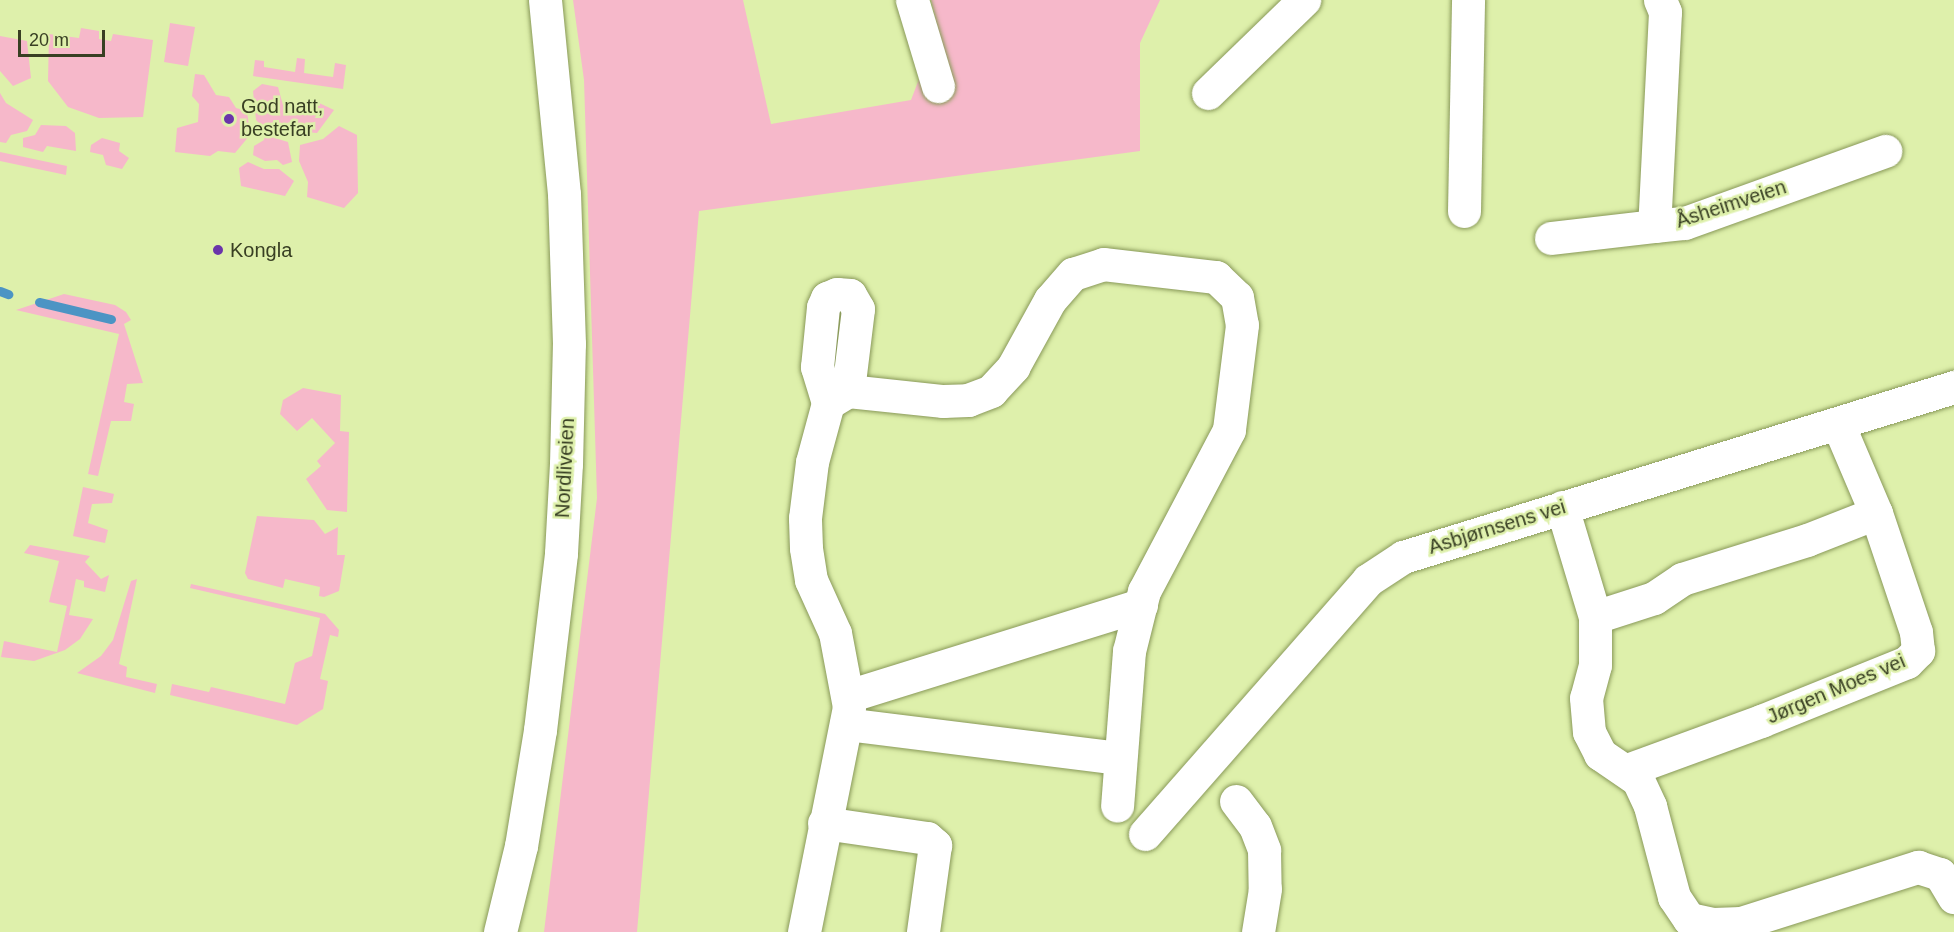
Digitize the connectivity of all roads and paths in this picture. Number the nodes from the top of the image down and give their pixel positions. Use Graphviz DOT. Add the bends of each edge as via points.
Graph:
graph roads {
  1 [pos="545,0"];
  2 [pos="912,0"];
  3 [pos="1304,0"];
  4 [pos="1468,0"];
  5 [pos="1660,0"];
  6 [pos="938,86"];
  7 [pos="1208,93"];
  8 [pos="1885,152"];
  9 [pos="1464,211"];
  10 [pos="1654,226"];
  11 [pos="1551,238"];
  12 [pos="1954,387"];
  13 [pos="1838,424"];
  14 [pos="1562,507"];
  15 [pos="1876,513"];
  16 [pos="1141,605"];
  17 [pos="1595,617"];
  18 [pos="847,710"];
  19 [pos="1120,758"];
  20 [pos="1627,770"];
  21 [pos="1236,801"];
  22 [pos="1117,806"];
  23 [pos="824,823"];
  24 [pos="1145,834"];
  25 [pos="1954,897"];
  26 [pos="500,932"];
  27 [pos="804,932"];
  28 [pos="923,932"];
  29 [pos="1258,932"];
  1 -- 26 [label="street, Nordliveien" via="564,194 569,344 566,464 561,553 540,730"];
  2 -- 6 [label="street"];
  3 -- 7 [label="street"];
  4 -- 9 [label="street"];
  5 -- 10 [label="street, Åsheimveien" via="1665,12"];
  8 -- 10 [label="street, Åsheimveien" via="1685,223"];
  10 -- 11 [label="street"];
  12 -- 13 [label="street, Asbjørnsens vei"];
  13 -- 14 [label="street, Asbjørnsens vei"];
  13 -- 15 [label="street, Jørgen Moes vei"];
  14 -- 17 [label="street"];
  14 -- 24 [label="street, Asbjørnsens vei" via="1403,557 1368,580"];
  15 -- 17 [label="street" via="1807,540 1682,579 1654,598"];
  15 -- 20 [label="street, Jørgen Moes vei" via="1916,632 1918,651 1908,662 1761,722"];
  16 -- 18 [label="street"];
  16 -- 18 [label="street" via="1144,591 1229,430 1242,325 1237,297 1216,277 1103,264 1073,274 1050,300 1013,367 992,391 968,400 943,401 838,397 812,462 805,518 811,580 835,633"];
  16 -- 19 [label="street" via="1129,651"];
  17 -- 20 [label="street" via="1597,654 1586,698 1589,732 1600,754"];
  18 -- 19 [label="street"];
  18 -- 23 [label="street"];
  19 -- 22 [label="street"];
  20 -- 25 [label="street" via="1638,780 1650,806 1674,897 1689,919 1713,924 1741,923 1918,867 1940,874"];
  21 -- 29 [label="street" via="1255,826 1264,850 1265,889"];
  23 -- 27 [label="street"];
  23 -- 28 [label="street" via="927,838 935,845"];
}
